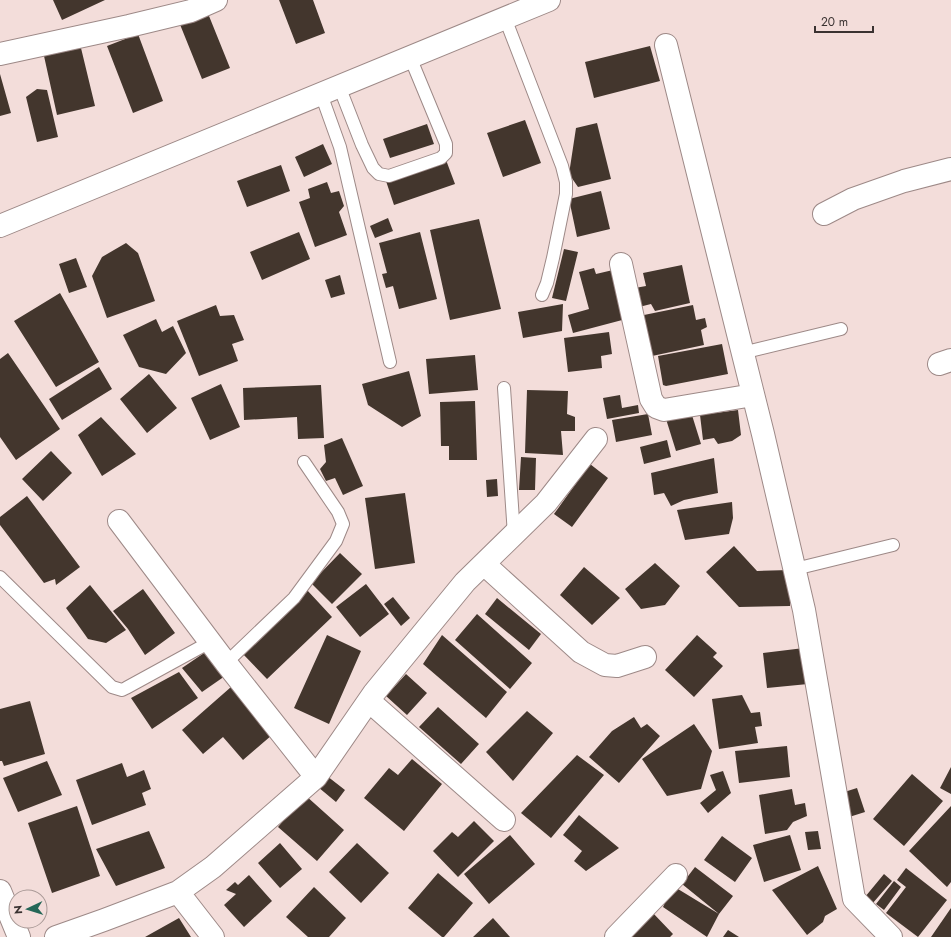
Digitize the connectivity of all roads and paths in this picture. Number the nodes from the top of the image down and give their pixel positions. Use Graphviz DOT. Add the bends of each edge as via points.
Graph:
graph roads {
  1 [pos="216,0"];
  2 [pos="549,0"];
  3 [pos="505,18"];
  4 [pos="666,44"];
  5 [pos="0,54"];
  6 [pos="410,57"];
  7 [pos="330,90"];
  8 [pos="951,169"];
  9 [pos="824,214"];
  10 [pos="0,226"];
  11 [pos="621,264"];
  12 [pos="542,295"];
  13 [pos="841,329"];
  14 [pos="742,353"];
  15 [pos="390,362"];
  16 [pos="504,388"];
  17 [pos="753,395"];
  18 [pos="596,439"];
  19 [pos="304,462"];
  20 [pos="119,521"];
  21 [pos="514,535"];
  22 [pos="893,546"];
  23 [pos="484,564"];
  24 [pos="795,569"];
  25 [pos="0,576"];
  26 [pos="210,642"];
  27 [pos="645,657"];
  28 [pos="226,663"];
  29 [pos="369,701"];
  30 [pos="316,777"];
  31 [pos="504,820"];
  32 [pos="676,875"];
  33 [pos="0,891"];
  34 [pos="178,892"];
  35 [pos="84,932"];
  36 [pos="19,937"];
  37 [pos="56,937"];
  38 [pos="213,937"];
  39 [pos="616,937"];
  40 [pos="891,937"];
  1 -- 5 [label="street" via="191,11"];
  2 -- 3 [label="street"];
  3 -- 6 [label="street"];
  3 -- 12 [label="lane" via="566,182 566,194 553,258"];
  4 -- 14 [label="street"];
  6 -- 7 [label="street"];
  6 -- 7 [label="lane" via="446,144 446,153 441,158 390,176 379,174 373,168"];
  7 -- 10 [label="street"];
  7 -- 15 [label="lane" via="342,154"];
  8 -- 9 [label="street" via="904,181"];
  11 -- 17 [label="street" via="651,399 656,407 664,410"];
  13 -- 14 [label="lane"];
  14 -- 17 [label="street"];
  16 -- 21 [label="lane"];
  17 -- 24 [label="street"];
  18 -- 21 [label="street" via="546,504"];
  19 -- 28 [label="lane" via="338,512 343,524 336,542 294,598"];
  20 -- 26 [label="street"];
  21 -- 23 [label="street"];
  22 -- 24 [label="lane"];
  23 -- 27 [label="street" via="581,652 605,665 617,666"];
  23 -- 29 [label="street" via="465,582"];
  24 -- 40 [label="street" via="854,899"];
  25 -- 26 [label="lane" via="112,687 122,690"];
  26 -- 28 [label="street"];
  28 -- 30 [label="street"];
  29 -- 30 [label="street"];
  29 -- 31 [label="street"];
  30 -- 34 [label="street" via="213,867"];
  32 -- 39 [label="street"];
  33 -- 36 [label="street"];
  34 -- 35 [label="street"];
  34 -- 38 [label="street"];
  35 -- 37 [label="street"];
}
